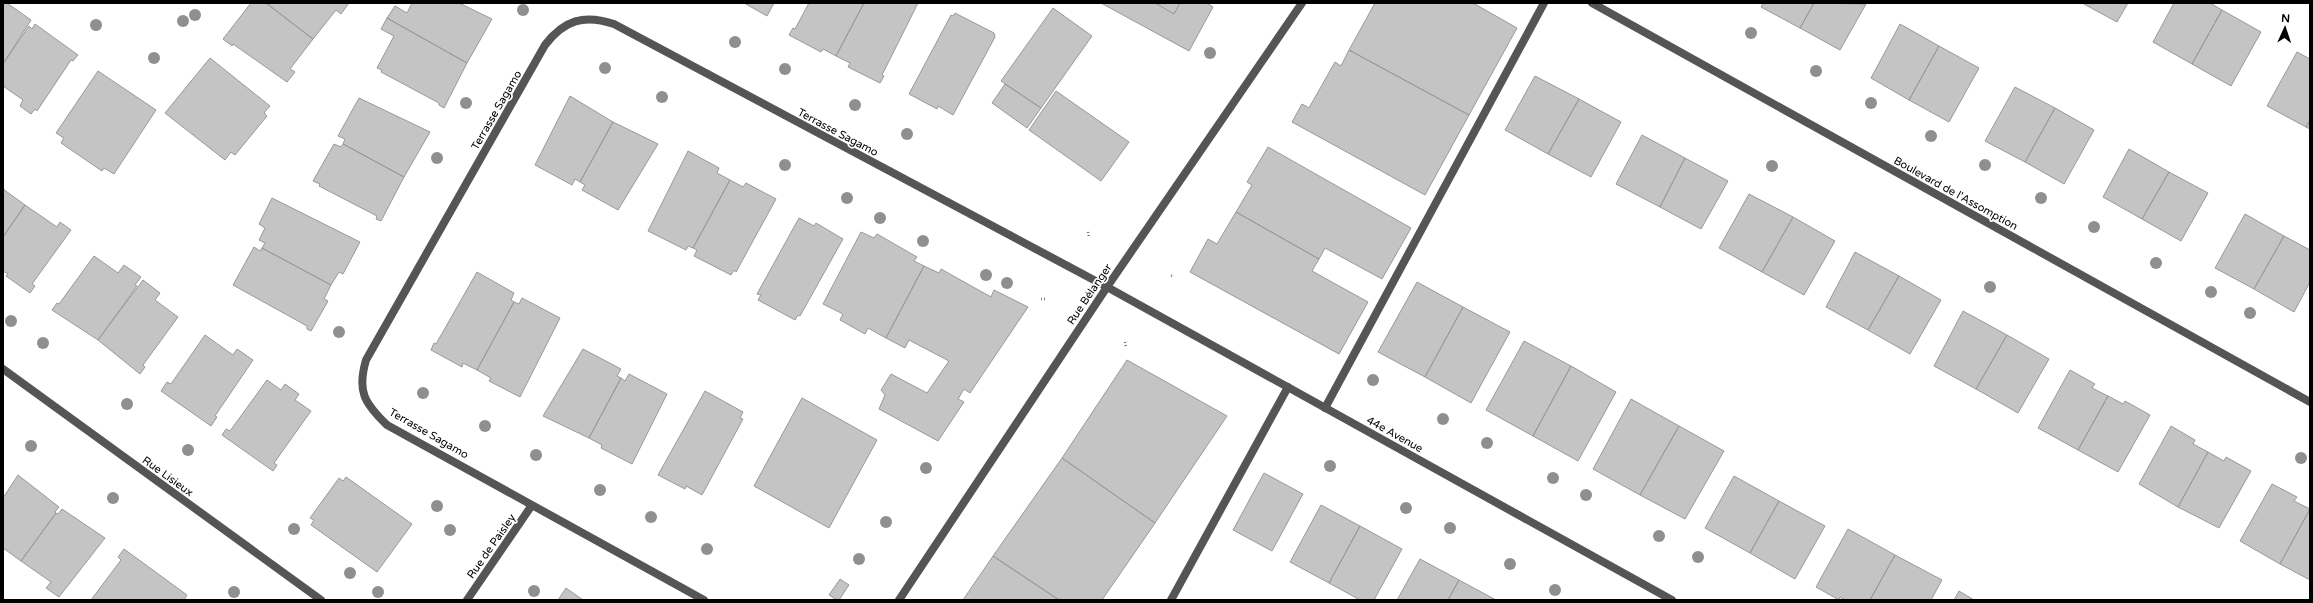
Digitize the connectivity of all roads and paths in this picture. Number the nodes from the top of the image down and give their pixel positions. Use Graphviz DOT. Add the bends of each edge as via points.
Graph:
graph roads {
  1 [pos="1302,3"];
  2 [pos="1544,3"];
  3 [pos="1592,3"];
  4 [pos="1088,232"];
  5 [pos="1089,236"];
  6 [pos="1174,275"];
  7 [pos="1171,276"];
  8 [pos="1107,287"];
  9 [pos="1041,299"];
  10 [pos="1045,299"];
  11 [pos="1125,342"];
  12 [pos="1126,347"];
  13 [pos="3,369"];
  14 [pos="1288,387"];
  15 [pos="2310,402"];
  16 [pos="1325,408"];
  17 [pos="532,505"];
  18 [pos="321,600"];
  19 [pos="467,600"];
  20 [pos="704,600"];
  21 [pos="899,600"];
  22 [pos="1171,600"];
  23 [pos="1672,600"];
  1 -- 8 [label="street, Rue Bélanger"];
  2 -- 16 [label="street"];
  3 -- 15 [label="street, Boulevard de l'Assomption"];
  4 -- 5 [label="path"];
  6 -- 7 [label="path"];
  8 -- 14 [label="street, 44e Avenue"];
  8 -- 17 [label="street, Terrasse Sagamo" via="614,24 590,19 567,24 554,33 545,45 366,360 362,376 362,393 372,410 387,425"];
  8 -- 21 [label="street, Rue Bélanger"];
  9 -- 10 [label="path"];
  11 -- 12 [label="path"];
  13 -- 18 [label="street, Rue Lisieux"];
  14 -- 16 [label="street, 44e Avenue"];
  14 -- 22 [label="street"];
  16 -- 23 [label="street, 44e Avenue"];
  17 -- 19 [label="street, Rue de Paisley"];
  17 -- 20 [label="street, Terrasse Sagamo"];
}
